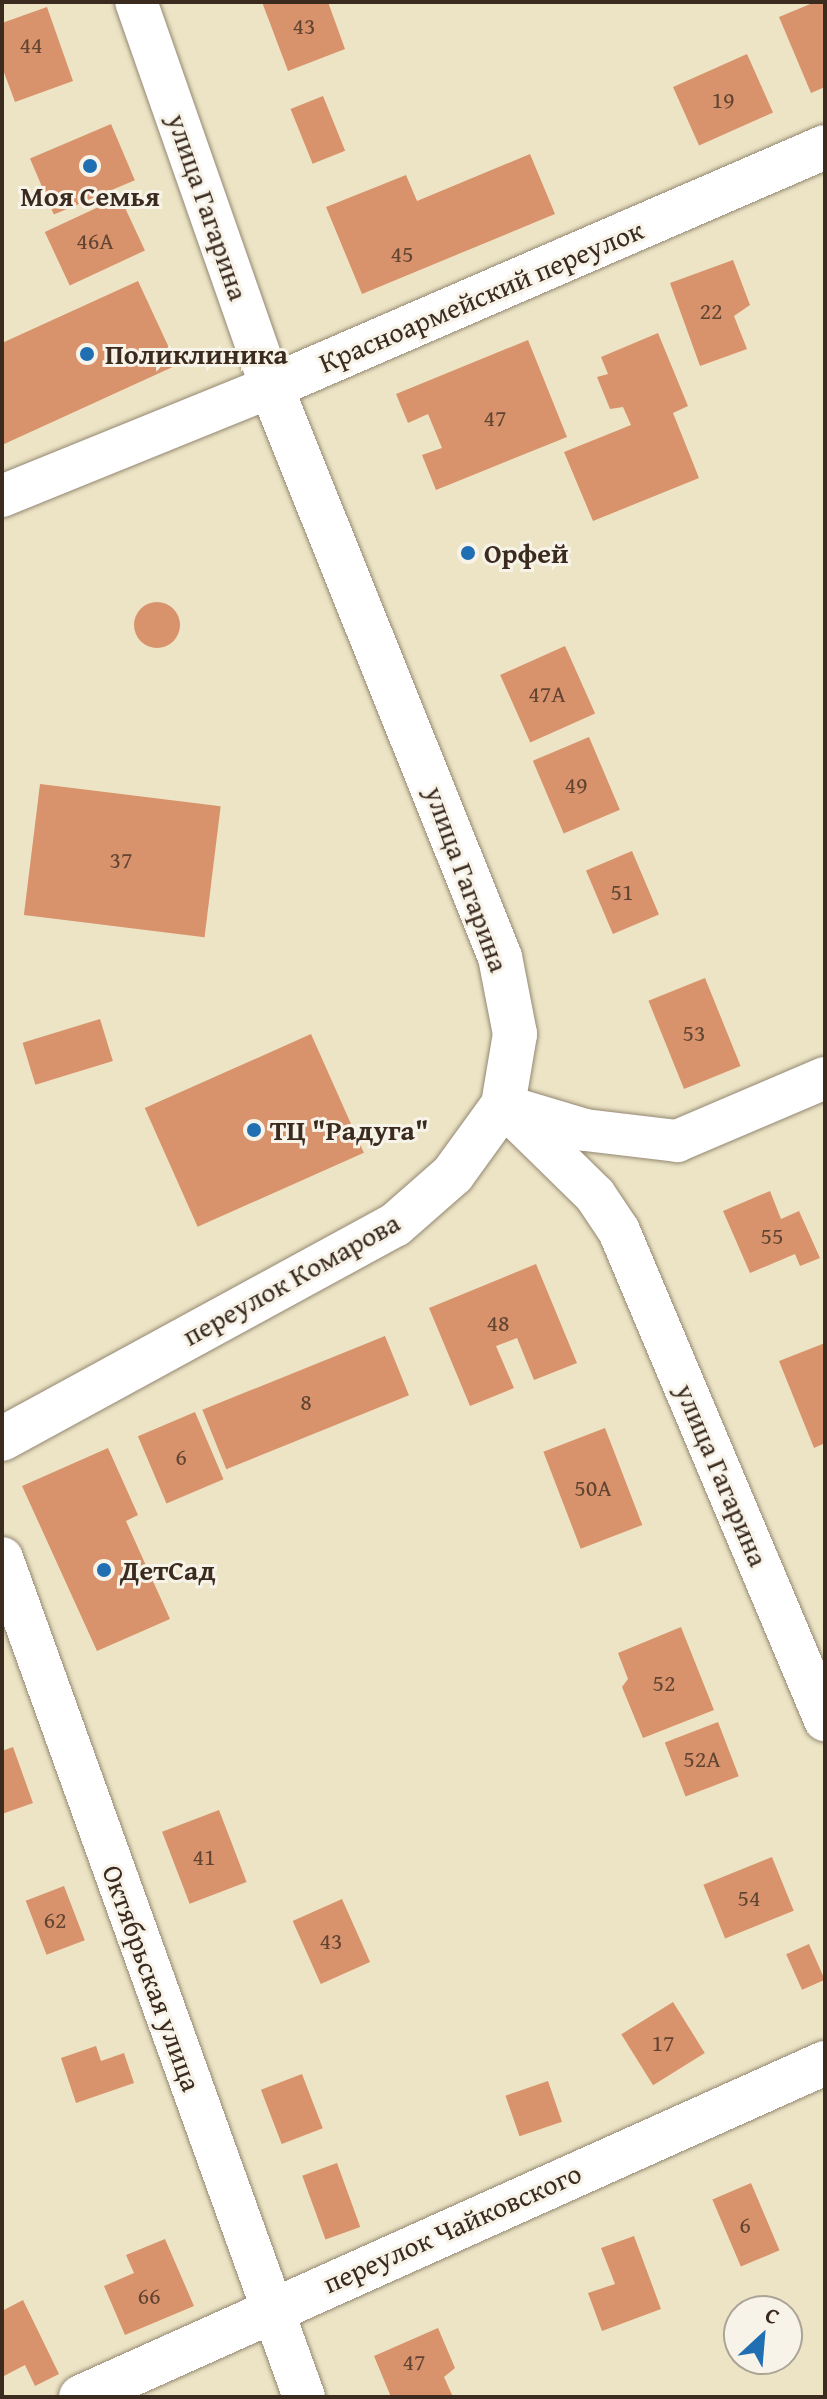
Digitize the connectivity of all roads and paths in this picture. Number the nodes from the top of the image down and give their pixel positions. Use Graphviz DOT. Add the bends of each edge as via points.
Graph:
graph roads {
  1 [pos="136,2"];
  2 [pos="825,147"];
  3 [pos="271,387"];
  4 [pos="2,496"];
  5 [pos="825,1078"];
  6 [pos="503,1105"];
  7 [pos="2,1439"];
  8 [pos="2,1558"];
  9 [pos="825,1720"];
  10 [pos="825,2063"];
  11 [pos="270,2309"];
  12 [pos="81,2397"];
  13 [pos="304,2397"];
  1 -- 3 [label="street, улица Гагарина"];
  2 -- 3 [label="main road, Красноармейский переулок"];
  3 -- 4 [label="street, Красноармейский переулок"];
  3 -- 6 [label="main road, улица Гагарина" via="500,957 515,1034"];
  5 -- 6 [label="street" via="677,1141 599,1133"];
  6 -- 7 [label="main road, переулок Комарова" via="453,1174 395,1225"];
  6 -- 9 [label="street, улица Гагарина" via="595,1195 619,1231"];
  8 -- 11 [label="street, Октябрьская улица"];
  10 -- 11 [label="main road, переулок Чайковского"];
  11 -- 12 [label="main road, переулок Чайковского"];
  11 -- 13 [label="street, Октябрьская улица"];
}
